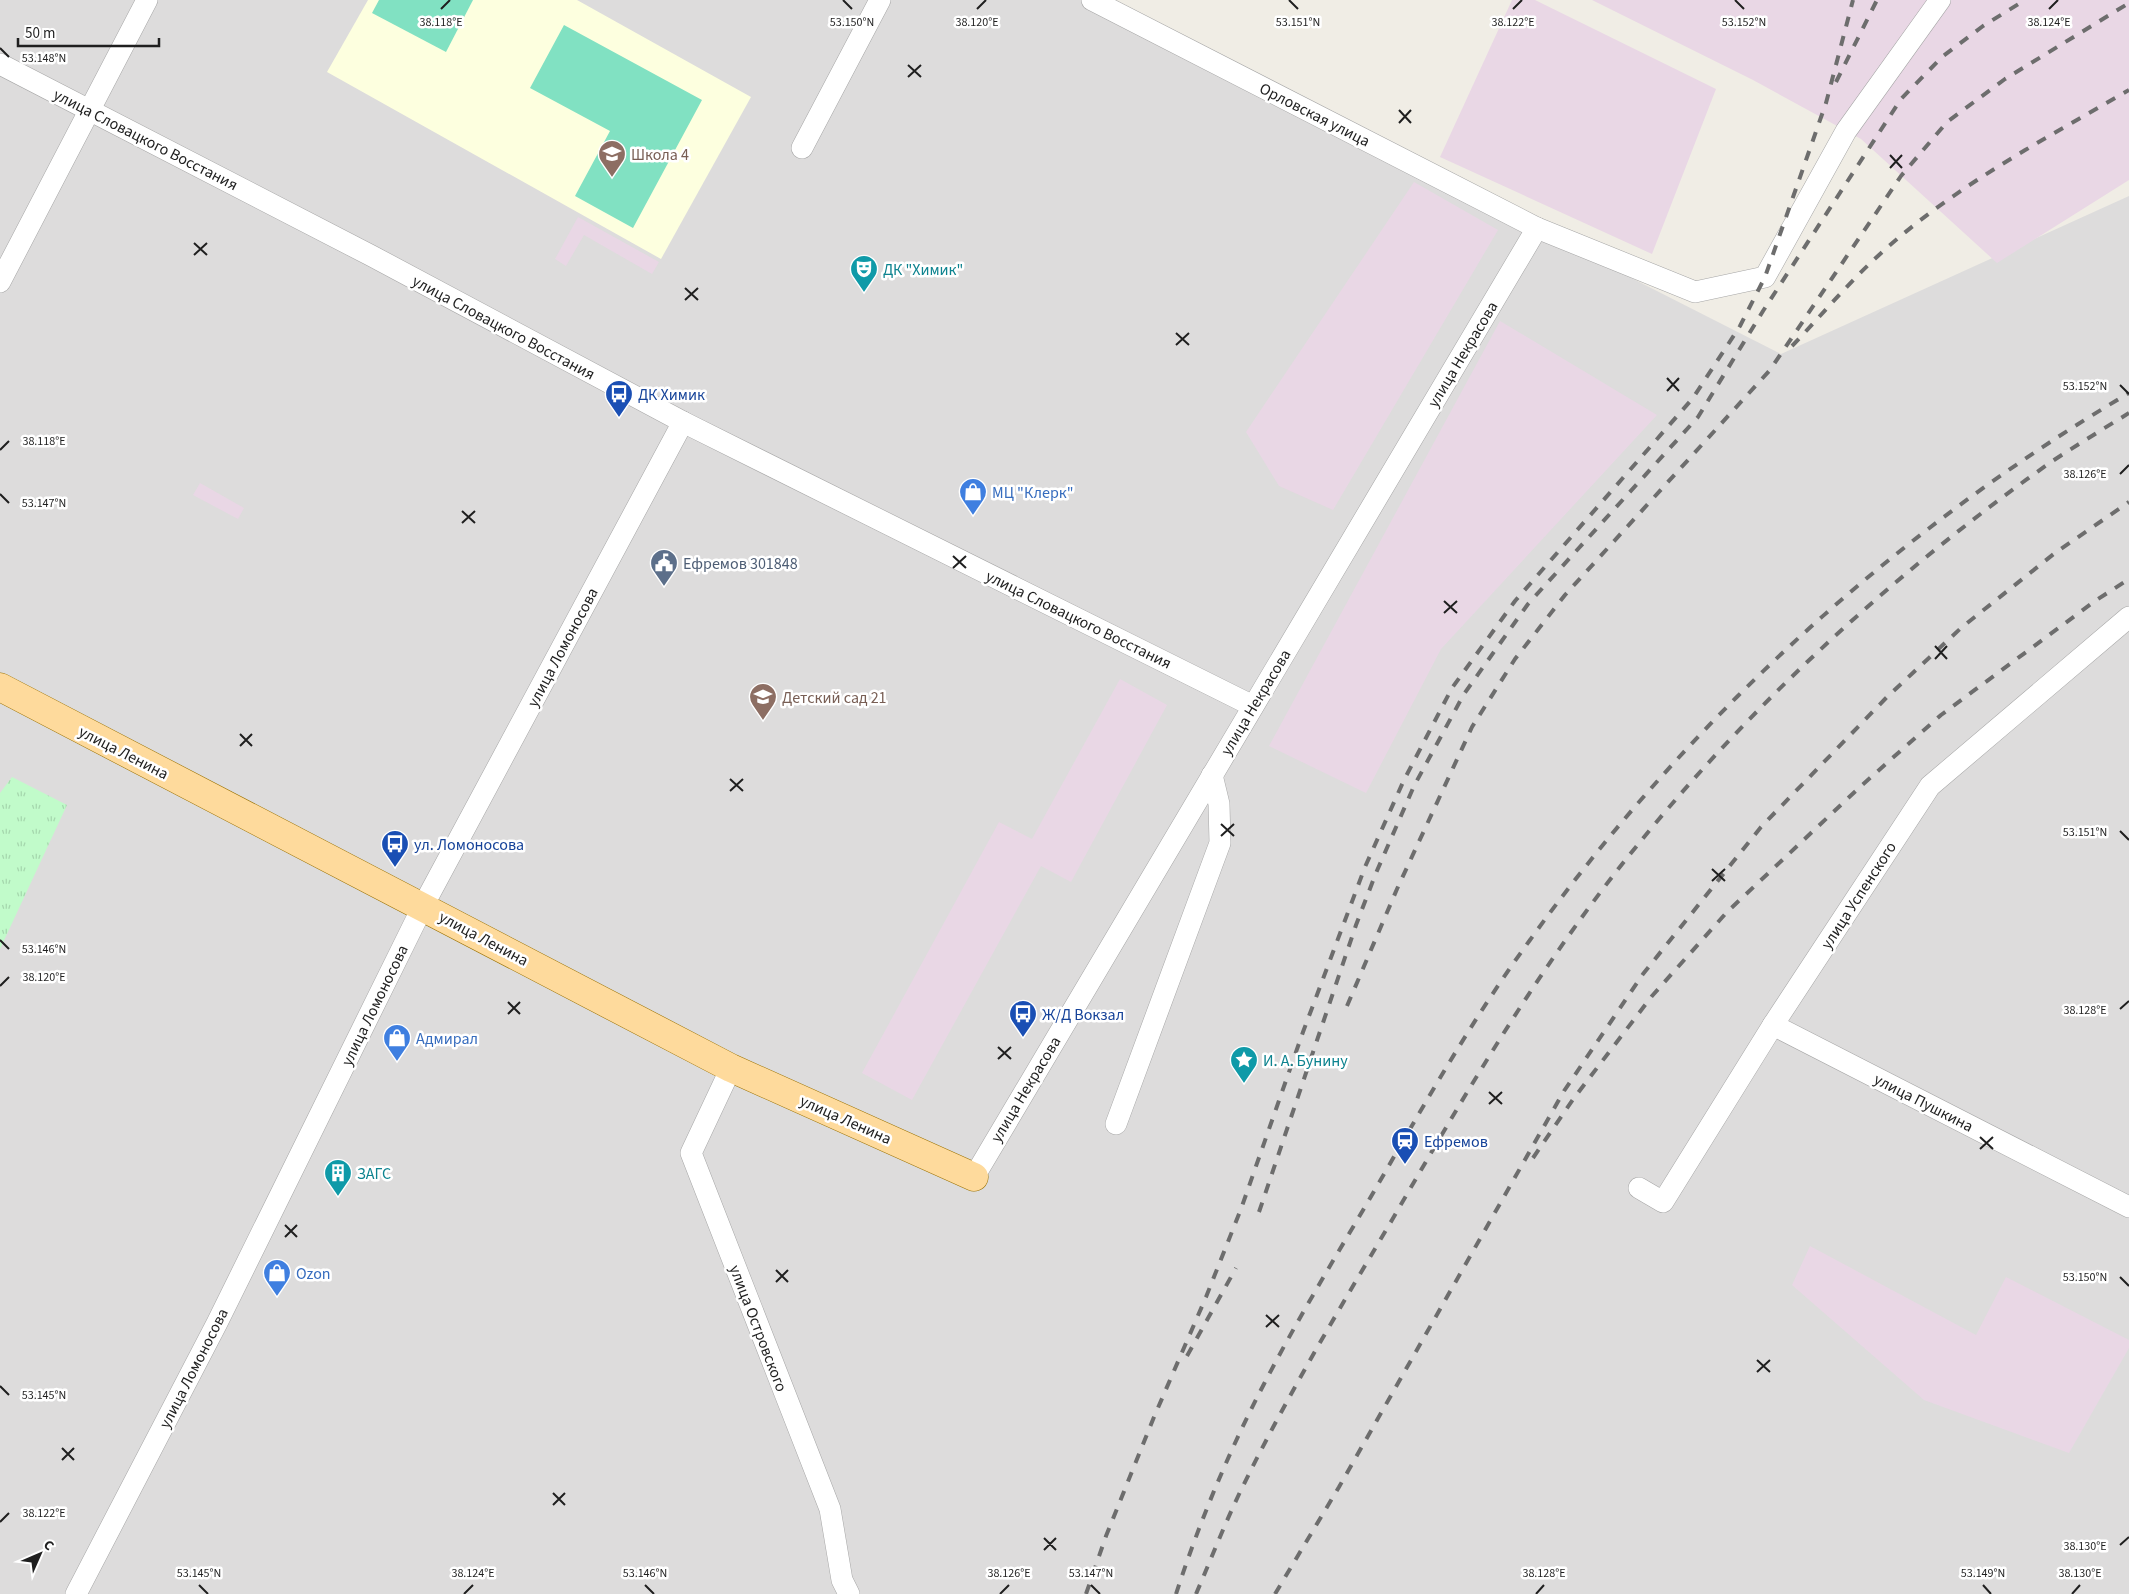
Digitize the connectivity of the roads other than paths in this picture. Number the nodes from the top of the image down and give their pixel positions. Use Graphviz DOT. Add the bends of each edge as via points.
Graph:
graph roads {
  1 [pos="147,0"];
  2 [pos="880,0"];
  3 [pos="1092,0"];
  4 [pos="1940,0"];
  5 [pos="0,64"];
  6 [pos="89,110"];
  7 [pos="802,148"];
  8 [pos="1537,228"];
  9 [pos="0,282"];
  10 [pos="683,422"];
  11 [pos="2129,617"];
  12 [pos="0,687"];
  13 [pos="1253,706"];
  14 [pos="1212,775"];
  15 [pos="423,906"];
  16 [pos="1772,1025"];
  17 [pos="731,1068"];
  18 [pos="1116,1124"];
  19 [pos="974,1177"];
  20 [pos="1639,1188"];
  21 [pos="2129,1207"];
  22 [pos="76,1594"];
  23 [pos="849,1594"];
  1 -- 6 [label="street"];
  2 -- 7 [label="street"];
  3 -- 8 [label="street, Орловская улица"];
  4 -- 8 [label="street, Орловская улица" via="1846,131 1765,277 1695,292"];
  5 -- 6 [label="street, улица Словацкого Восстания"];
  6 -- 9 [label="street"];
  6 -- 10 [label="street, улица Словацкого Восстания"];
  8 -- 13 [label="street, улица Некрасова"];
  10 -- 13 [label="street, улица Словацкого Восстания"];
  10 -- 15 [label="street, улица Ломоносова"];
  11 -- 16 [label="street, улица Успенского" via="1930,786"];
  12 -- 15 [label="main road, улица Ленина"];
  13 -- 14 [label="street, улица Некрасова"];
  14 -- 18 [label="street" via="1219,804 1220,843"];
  14 -- 19 [label="street, улица Некрасова"];
  15 -- 17 [label="main road, улица Ленина"];
  15 -- 22 [label="street, улица Ломоносова" via="217,1323"];
  16 -- 20 [label="street, улица Успенского" via="1662,1202"];
  16 -- 21 [label="street, улица Пушкина"];
  17 -- 19 [label="main road, улица Ленина"];
  17 -- 23 [label="street, улица Островского" via="691,1153 830,1509 842,1580"];
}
